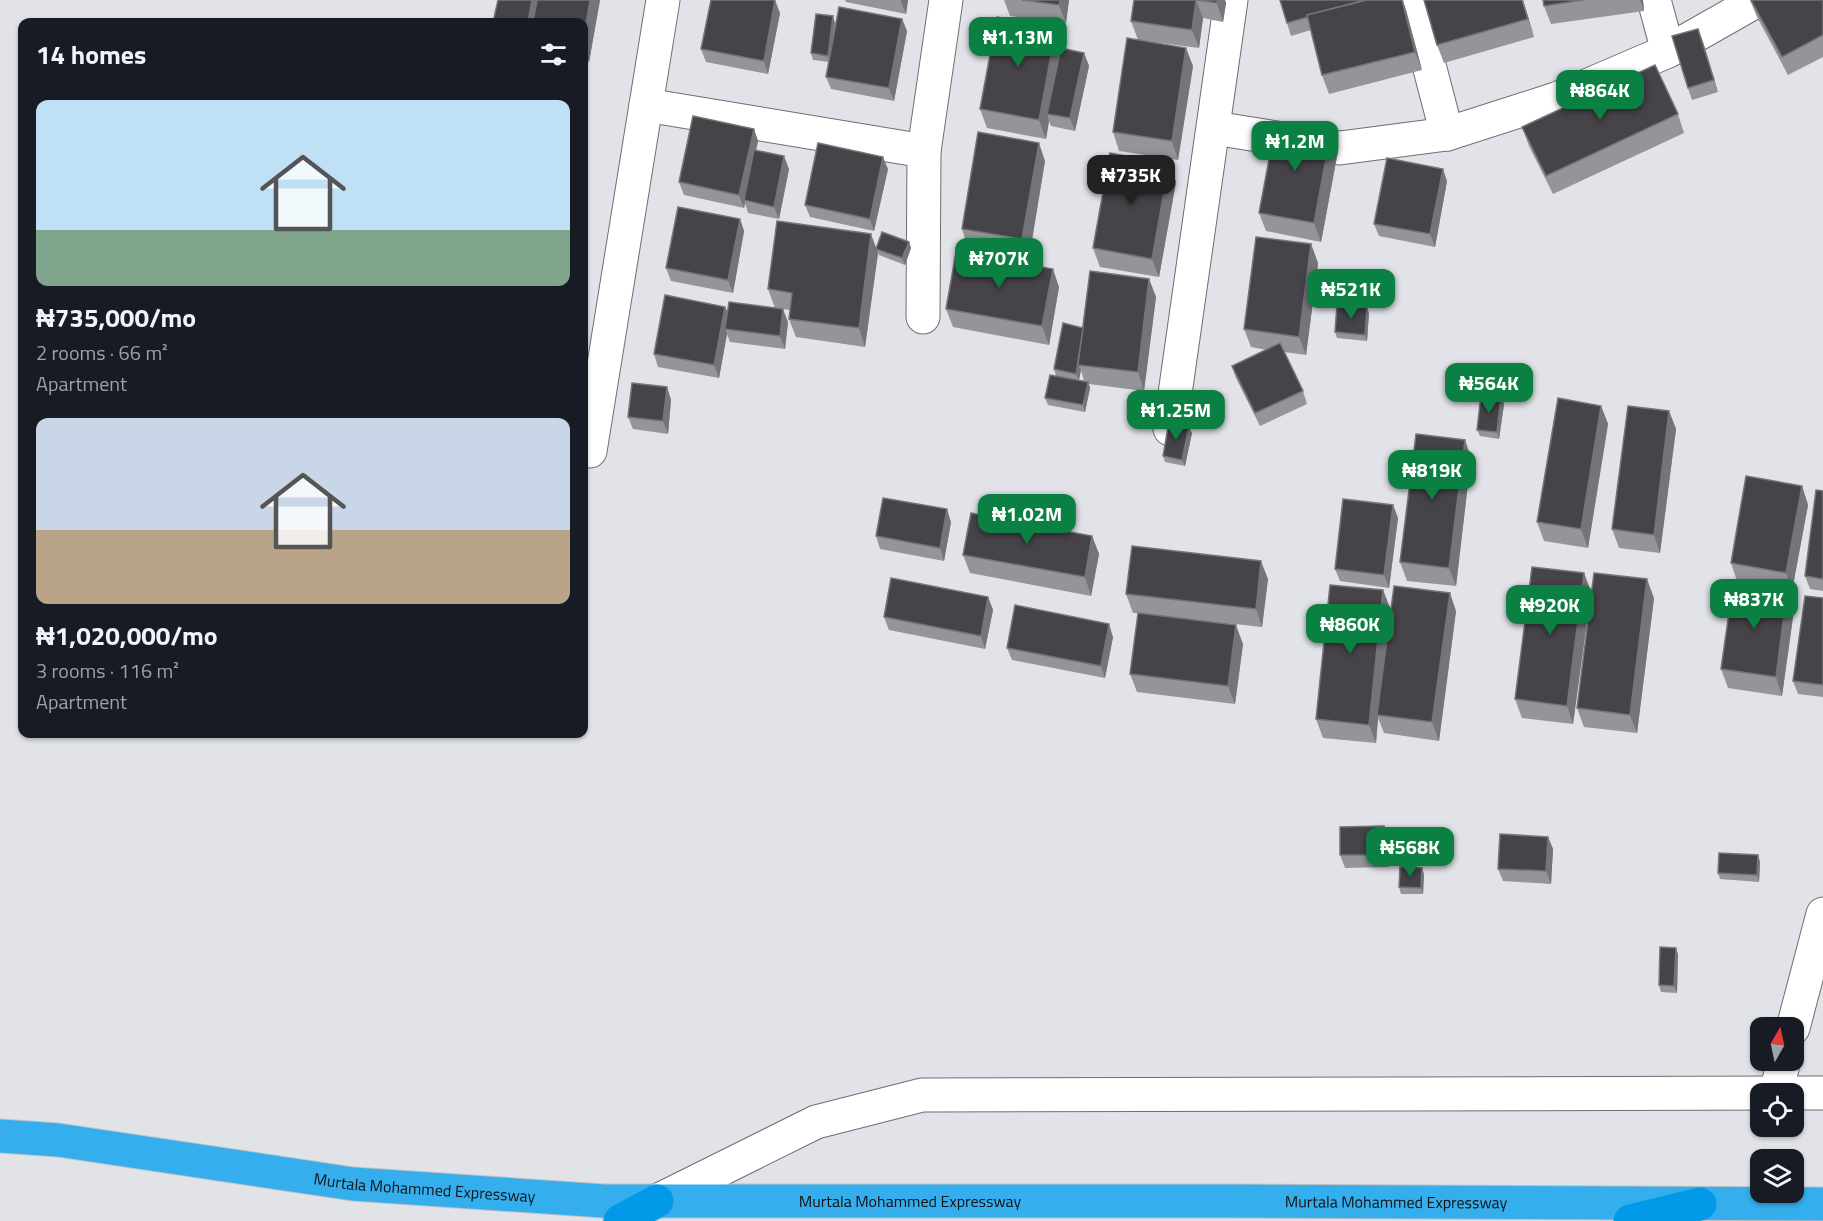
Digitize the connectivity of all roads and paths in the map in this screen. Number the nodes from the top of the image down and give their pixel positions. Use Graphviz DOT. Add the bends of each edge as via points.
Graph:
graph roads {
  1 [pos="663,0"];
  2 [pos="946,0"];
  3 [pos="1231,0"];
  4 [pos="1412,0"];
  5 [pos="1654,0"];
  6 [pos="1758,0"];
  7 [pos="1668,51"];
  8 [pos="646,105"];
  9 [pos="1214,128"];
  10 [pos="1447,134"];
  11 [pos="924,151"];
  12 [pos="923,317"];
  13 [pos="1170,429"];
  14 [pos="590,451"];
  15 [pos="1823,914"];
  16 [pos="1796,1017"];
  17 [pos="1750,1093"];
  18 [pos="1804,1093"];
  19 [pos="1823,1093"];
  20 [pos="0,1136"];
  21 [pos="657,1201"];
  22 [pos="1700,1204"];
  23 [pos="1823,1204"];
  24 [pos="620,1221"];
  25 [pos="1630,1221"];
  1 -- 8 [label="street"];
  2 -- 11 [label="street"];
  3 -- 9 [label="street"];
  4 -- 10 [label="street"];
  5 -- 7 [label="street"];
  6 -- 7 [label="street"];
  7 -- 10 [label="street" via="1556,99"];
  8 -- 11 [label="street"];
  8 -- 14 [label="street"];
  9 -- 10 [label="street" via="1340,148"];
  9 -- 13 [label="street"];
  11 -- 12 [label="street"];
  15 -- 16 [label="street"];
  17 -- 21 [label="street" via="922,1095 816,1122"];
  18 -- 19 [label="street"];
  20 -- 21 [label="highway, Murtala Mohammed Expressway" via="58,1140 353,1184"];
  21 -- 22 [label="highway, Murtala Mohammed Expressway"];
  21 -- 24 [label="highway"];
  22 -- 23 [label="highway, Murtala Mohammed Expressway"];
  22 -- 25 [label="highway"];
}
